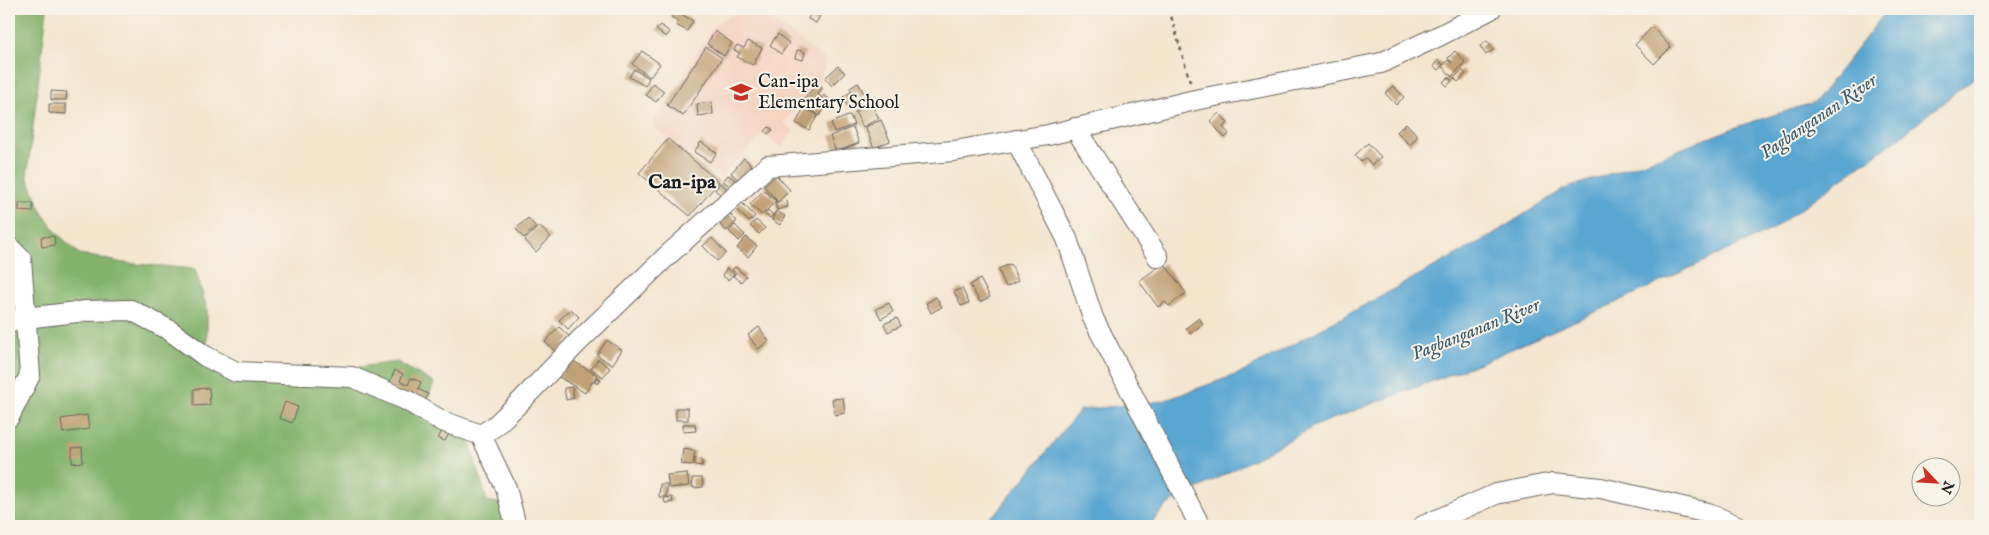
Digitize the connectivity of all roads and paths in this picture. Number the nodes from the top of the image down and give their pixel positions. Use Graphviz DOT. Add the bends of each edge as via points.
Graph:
graph roads {
  1 [pos="1169,9"];
  2 [pos="1491,9"];
  3 [pos="1195,100"];
  4 [pos="1075,128"];
  5 [pos="1016,140"];
  6 [pos="9,247"];
  7 [pos="1158,257"];
  8 [pos="17,320"];
  9 [pos="9,418"];
  10 [pos="481,435"];
  11 [pos="516,526"];
  12 [pos="1200,526"];
  13 [pos="1423,526"];
  14 [pos="1737,526"];
  1 -- 3 [label="path"];
  2 -- 3 [label="street" via="1380,63"];
  3 -- 4 [label="street"];
  4 -- 5 [label="street"];
  4 -- 7 [label="street"];
  5 -- 10 [label="street" via="954,151 768,166 668,254 520,402"];
  5 -- 12 [label="street" via="1067,239 1093,318"];
  6 -- 8 [label="street" via="21,259"];
  8 -- 9 [label="street" via="30,375"];
  8 -- 10 [label="street" via="86,311 131,310 236,372 352,377 406,400 442,421"];
  10 -- 11 [label="street" via="506,488"];
  13 -- 14 [label="street" via="1496,494 1552,483 1601,488 1708,513"];
}
